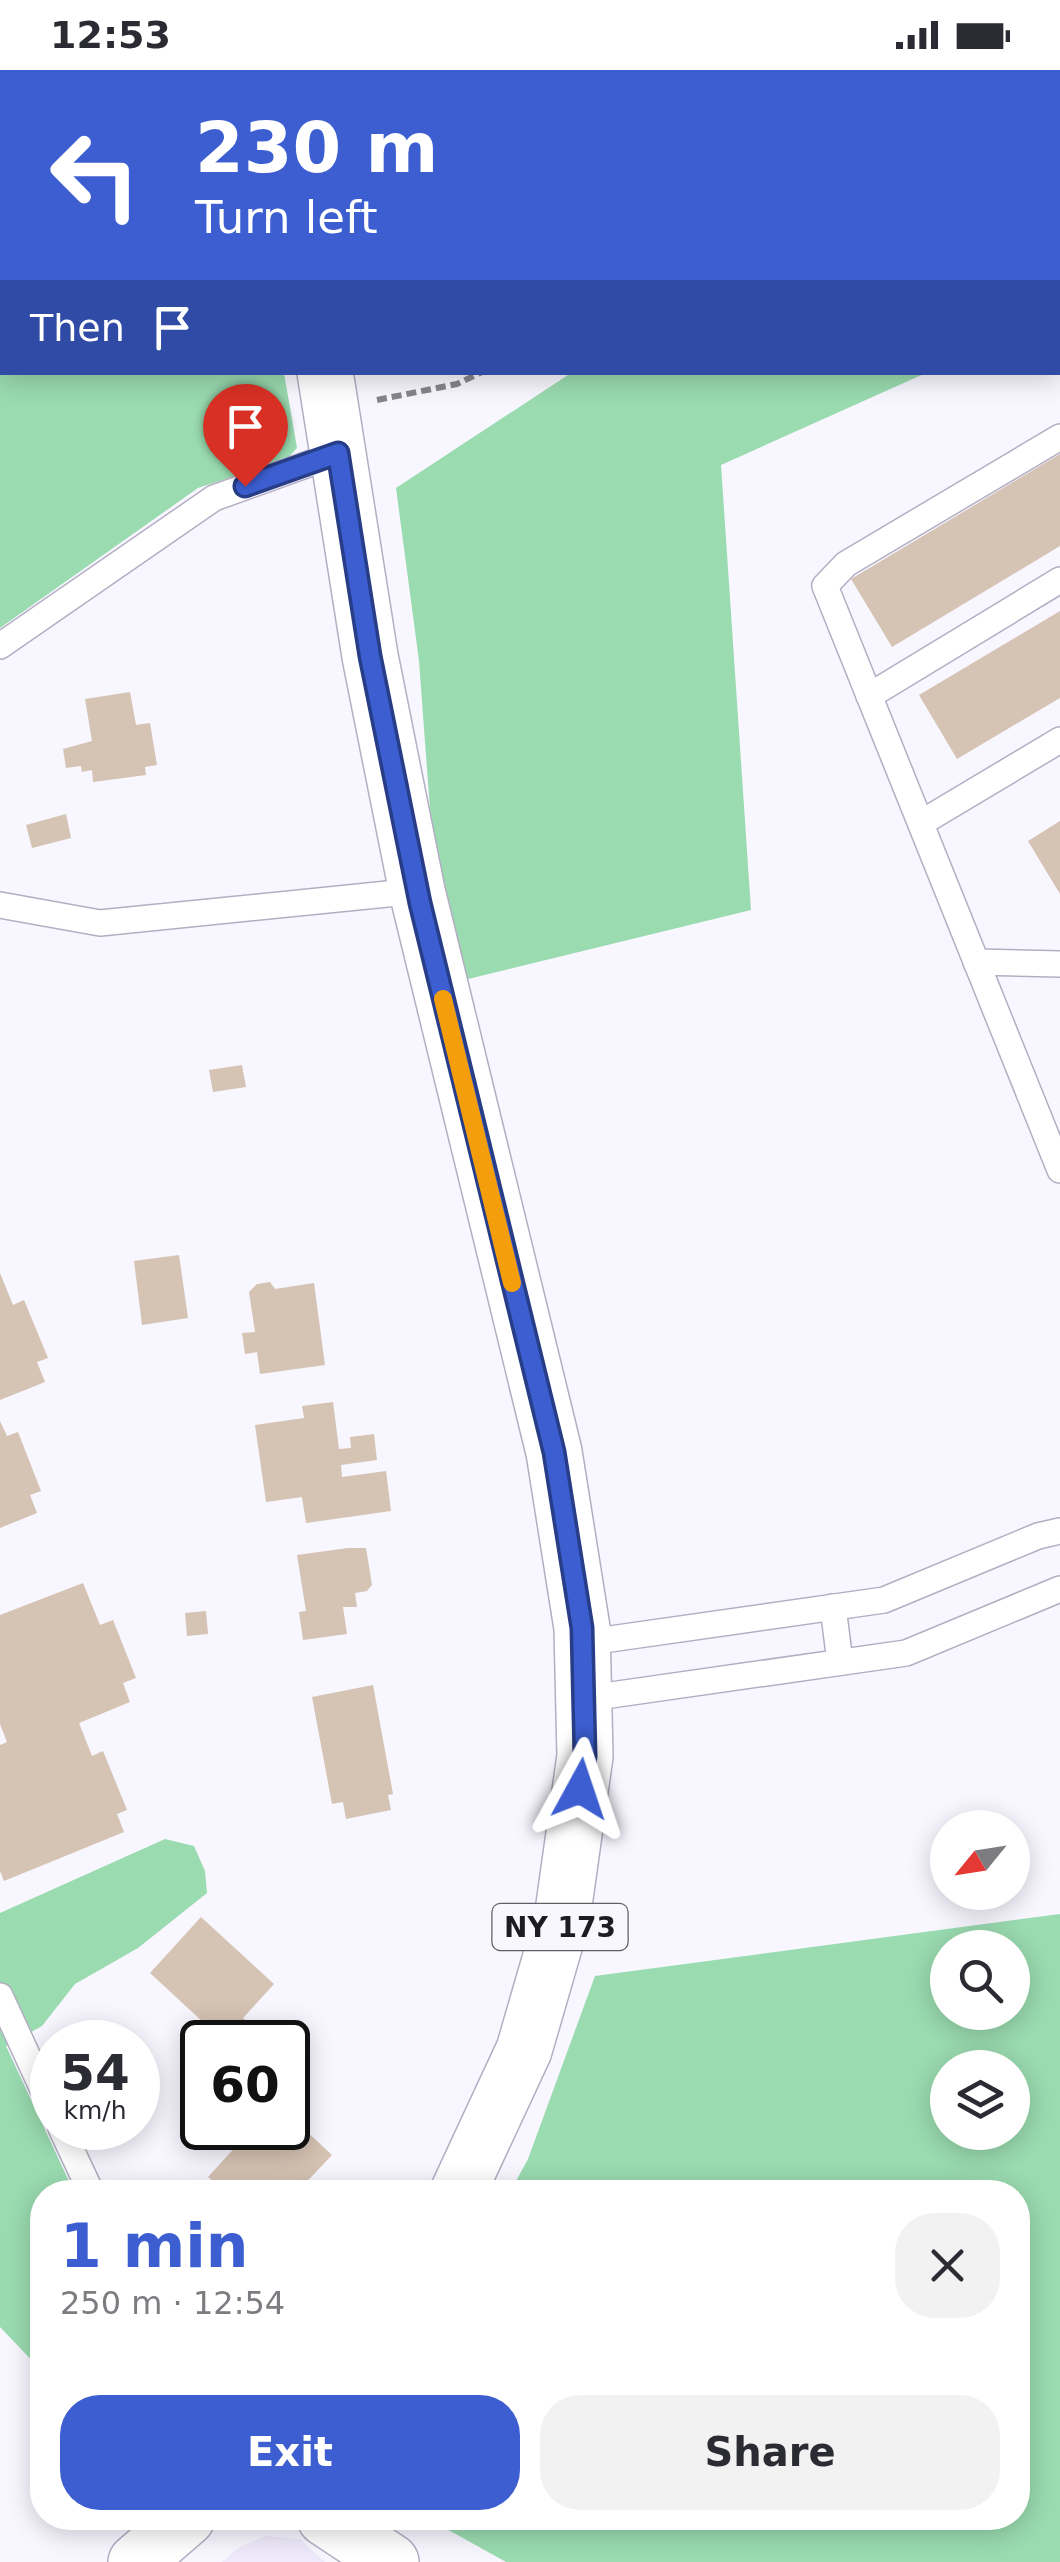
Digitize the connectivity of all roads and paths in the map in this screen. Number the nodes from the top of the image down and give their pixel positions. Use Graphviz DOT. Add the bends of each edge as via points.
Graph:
graph roads {
  1 [pos="476,375"];
  2 [pos="332,412"];
  3 [pos="1060,437"];
  4 [pos="1060,580"];
  5 [pos="0,646"];
  6 [pos="869,696"];
  7 [pos="1060,740"];
  8 [pos="921,824"];
  9 [pos="417,891"];
  10 [pos="0,905"];
  11 [pos="976,962"];
  12 [pos="1060,964"];
  13 [pos="1060,1170"];
  14 [pos="1060,1531"];
  15 [pos="1060,1590"];
  16 [pos="834,1607"];
  17 [pos="582,1642"];
  18 [pos="840,1662"];
  19 [pos="583,1698"];
  20 [pos="0,1996"];
  21 [pos="30,2061"];
  22 [pos="72,2150"];
  23 [pos="86,2180"];
  24 [pos="464,2180"];
  25 [pos="173,2530"];
  26 [pos="343,2530"];
  27 [pos="136,2562"];
  28 [pos="392,2562"];
  1 -- 2 [label="path"];
  2 -- 5 [label="lane"];
  2 -- 9 [label="main road, NY 173" via="370,656"];
  3 -- 6 [label="lane" via="846,564 826,586"];
  4 -- 6 [label="lane"];
  6 -- 8 [label="lane"];
  7 -- 8 [label="lane"];
  8 -- 11 [label="lane"];
  9 -- 10 [label="lane" via="100,923"];
  9 -- 17 [label="main road, NY 173" via="554,1452"];
  11 -- 12 [label="lane"];
  11 -- 13 [label="lane"];
  14 -- 16 [label="lane" via="884,1600"];
  15 -- 18 [label="lane" via="906,1653"];
  16 -- 17 [label="lane"];
  16 -- 18 [label="lane"];
  17 -- 19 [label="main road, NY 173"];
  18 -- 19 [label="lane"];
  19 -- 24 [label="main road, NY 173" via="585,1756 562,1919 524,2050"];
  20 -- 21 [label="lane"];
  22 -- 23 [label="lane"];
  25 -- 27 [label="main road"];
  26 -- 28 [label="main road"];
}
